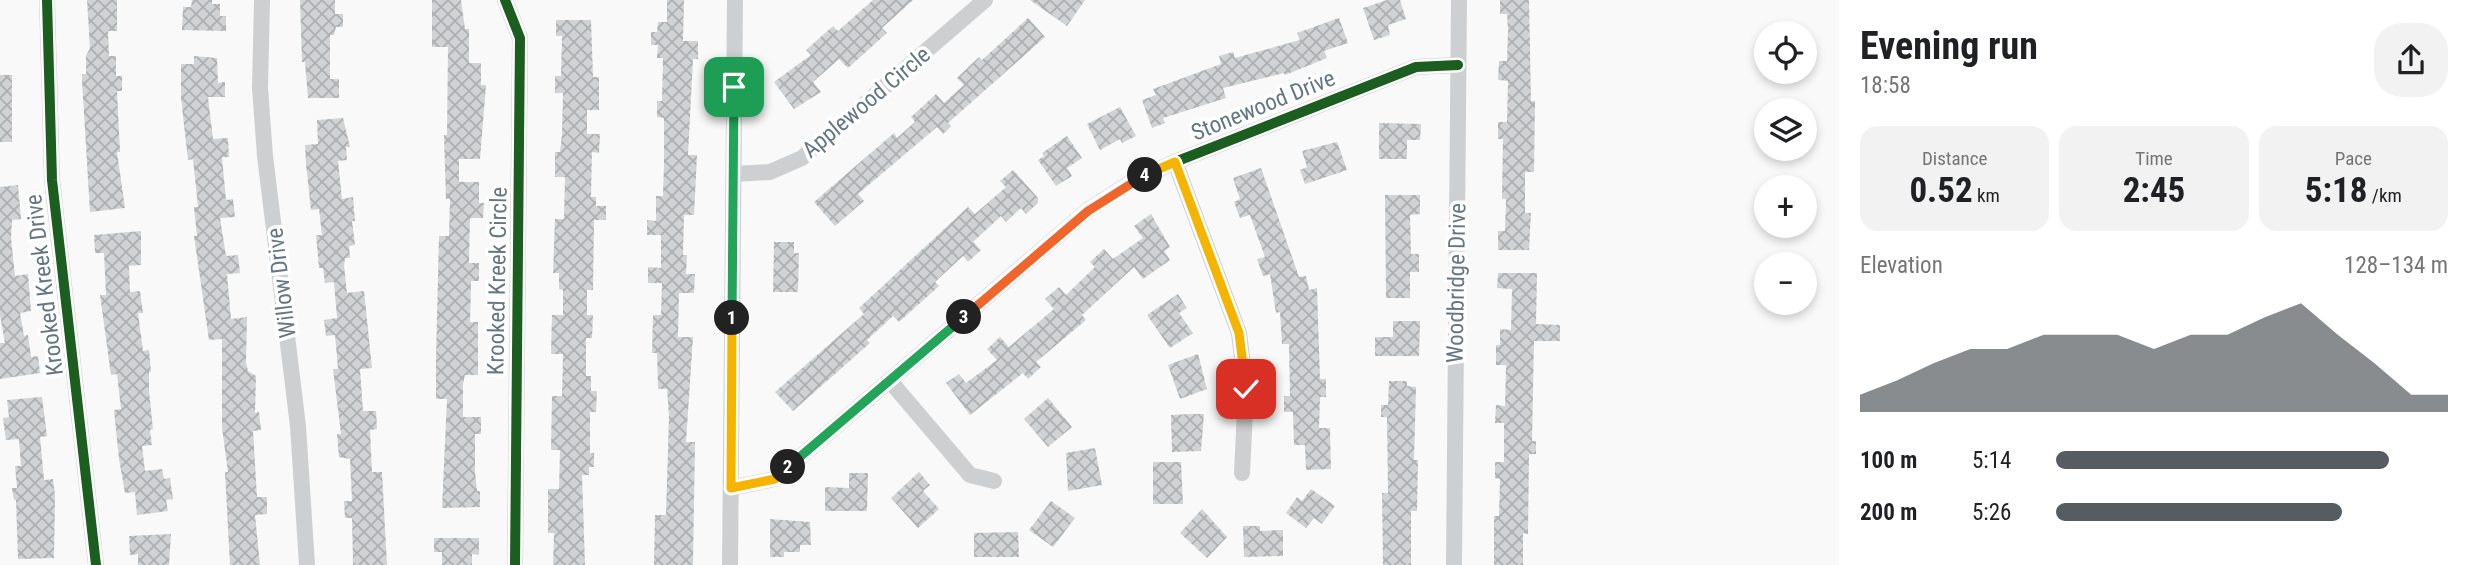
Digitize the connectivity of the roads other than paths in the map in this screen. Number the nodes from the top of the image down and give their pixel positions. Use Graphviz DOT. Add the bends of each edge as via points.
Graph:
graph roads {
  1 [pos="47,0"];
  2 [pos="262,0"];
  3 [pos="505,0"];
  4 [pos="735,0"];
  5 [pos="985,0"];
  6 [pos="1459,0"];
  7 [pos="1458,65"];
  8 [pos="1175,162"];
  9 [pos="734,174"];
  10 [pos="890,381"];
  11 [pos="1242,473"];
  12 [pos="994,481"];
  13 [pos="731,488"];
  14 [pos="96,565"];
  15 [pos="307,565"];
  16 [pos="515,565"];
  17 [pos="730,565"];
  18 [pos="1454,565"];
  1 -- 14 [label="street, Krooked Kreek Drive" via="52,180"];
  2 -- 15 [label="street, Willow Drive" via="260,88 265,156 298,426"];
  3 -- 16 [label="street, Krooked Kreek Circle" via="520,38"];
  4 -- 9 [label="street"];
  5 -- 9 [label="street, Applewood Circle" via="802,159 770,172"];
  6 -- 7 [label="street, Woodbridge Drive"];
  7 -- 8 [label="street, Stonewood Drive" via="1416,67"];
  7 -- 18 [label="street, Woodbridge Drive"];
  8 -- 10 [label="street, Stonewood Drive" via="1133,181 1088,211"];
  8 -- 11 [label="street" via="1239,333 1246,389"];
  9 -- 13 [label="street"];
  10 -- 12 [label="street" via="970,475"];
  10 -- 13 [label="street, Stonewood Drive" via="775,479"];
  13 -- 17 [label="street"];
}
